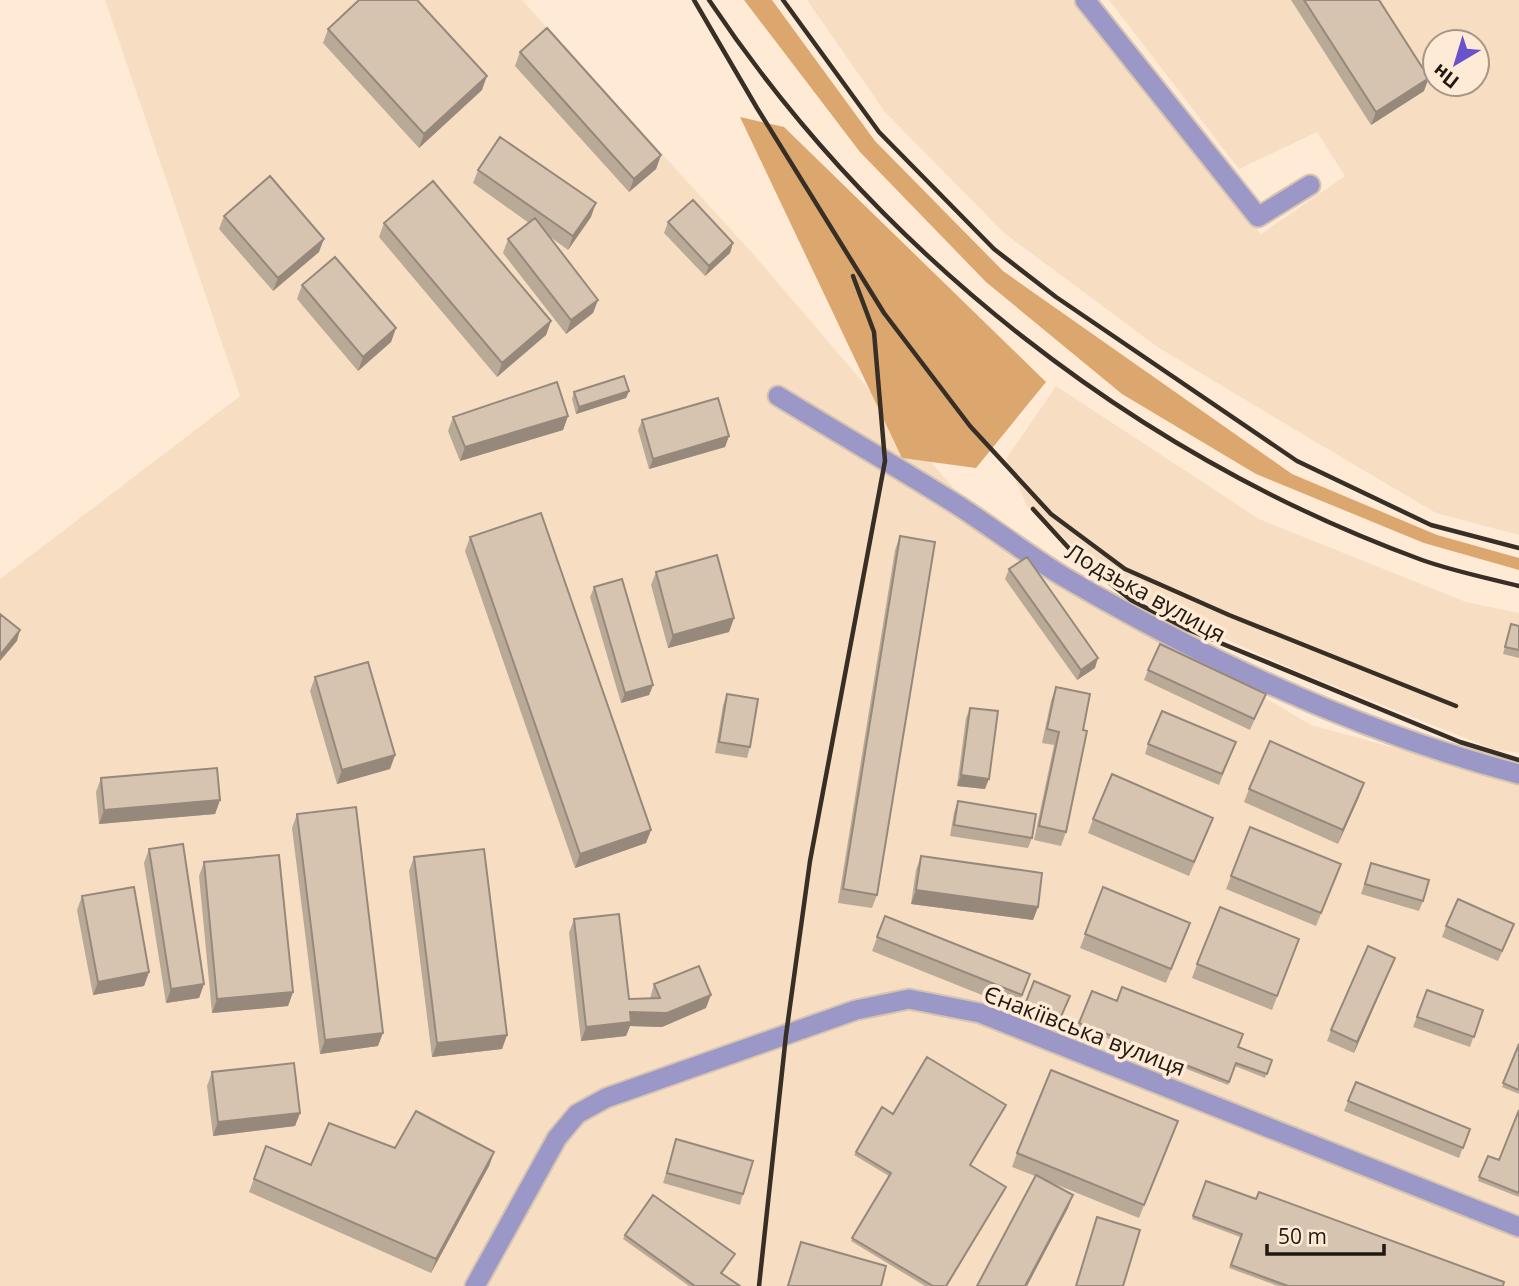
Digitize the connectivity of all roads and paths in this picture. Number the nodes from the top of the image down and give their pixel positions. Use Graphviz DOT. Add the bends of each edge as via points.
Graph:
graph roads {
  1 [pos="1085,0"];
  2 [pos="1310,185"];
  3 [pos="778,396"];
  4 [pos="1519,774"];
  5 [pos="1519,1227"];
  6 [pos="475,1286"];
  1 -- 2 [label="street" via="1258,217"];
  3 -- 4 [label="street, Лодзька вулиця" via="959,506 1063,576 1218,661 1439,753"];
  5 -- 6 [label="street, Єнакіївська вулиця" via="980,1013 909,999 844,1014 606,1098 577,1114 558,1138"];
}
